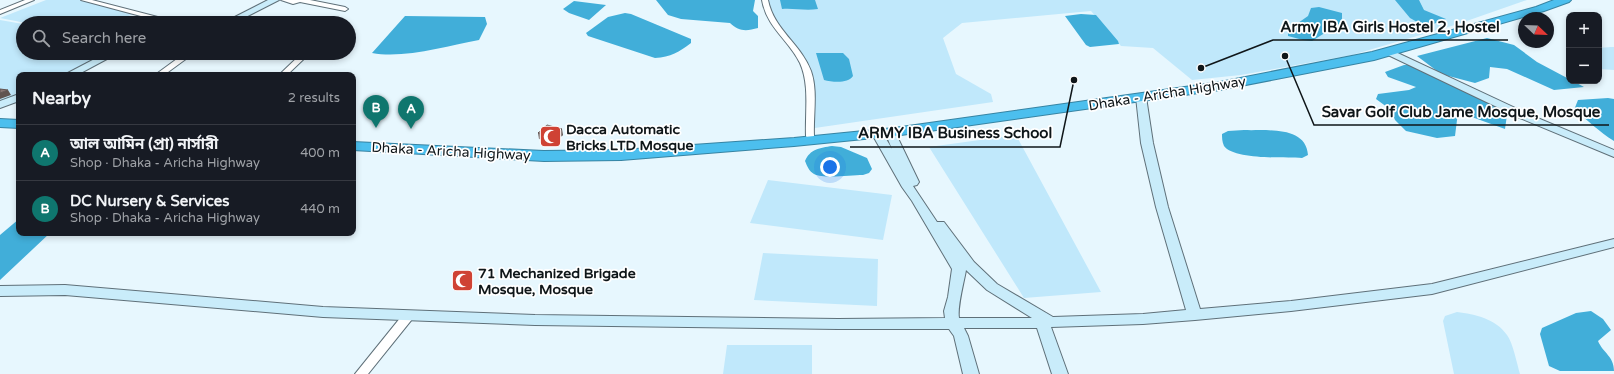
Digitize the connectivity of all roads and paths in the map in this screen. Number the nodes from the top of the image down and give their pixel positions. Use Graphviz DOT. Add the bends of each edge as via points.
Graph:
graph roads {
  1 [pos="31,0"];
  2 [pos="84,0"];
  3 [pos="275,0"];
  4 [pos="284,0"];
  5 [pos="300,0"];
  6 [pos="766,0"];
  7 [pos="1534,0"];
  8 [pos="1551,0"];
  9 [pos="1565,0"];
  10 [pos="1576,0"];
  11 [pos="345,9"];
  12 [pos="0,12"];
  13 [pos="147,16"];
  14 [pos="242,16"];
  15 [pos="1504,19"];
  16 [pos="1451,30"];
  17 [pos="1385,50"];
  18 [pos="99,60"];
  19 [pos="180,60"];
  20 [pos="298,60"];
  21 [pos="75,72"];
  22 [pos="163,72"];
  23 [pos="285,72"];
  24 [pos="16,98"];
  25 [pos="1140,98"];
  26 [pos="0,105"];
  27 [pos="0,117"];
  28 [pos="16,118"];
  29 [pos="0,123"];
  30 [pos="16,124"];
  31 [pos="884,133"];
  32 [pos="810,136"];
  33 [pos="356,138"];
  34 [pos="356,146"];
  35 [pos="1614,154"];
  36 [pos="1614,243"];
  37 [pos="0,291"];
  38 [pos="1195,314"];
  39 [pos="410,315"];
  40 [pos="1046,322"];
  41 [pos="953,323"];
  42 [pos="361,374"];
  43 [pos="971,374"];
  44 [pos="1060,374"];
  1 -- 12 [label="street"];
  2 -- 13 [label="street"];
  3 -- 14 [label="street"];
  4 -- 5 [label="street"];
  5 -- 11 [label="street"];
  6 -- 32 [label="street" via="769,18 788,40 807,71"];
  7 -- 16 [label="highway" via="1458,24"];
  8 -- 16 [label="highway"];
  9 -- 15 [label="highway, Dhaka - Aricha Highway"];
  10 -- 15 [label="highway" via="1521,17"];
  15 -- 17 [label="highway, Dhaka - Aricha Highway"];
  16 -- 17 [label="highway"];
  17 -- 25 [label="highway, Dhaka - Aricha Highway" via="1374,56 1220,86"];
  17 -- 32 [label="highway, Dhaka - Aricha Highway" via="1257,76 947,121"];
  17 -- 35 [label="street" via="1524,116"];
  18 -- 21 [label="street"];
  19 -- 22 [label="street"];
  20 -- 23 [label="street"];
  24 -- 26 [label="street"];
  25 -- 31 [label="highway, Dhaka - Aricha Highway"];
  25 -- 38 [label="street" via="1147,143 1162,207"];
  27 -- 28 [label="highway"];
  29 -- 30 [label="highway"];
  31 -- 34 [label="highway, Dhaka - Aricha Highway" via="613,155 544,156"];
  31 -- 40 [label="street" via="940,224 969,265 992,287"];
  31 -- 41 [label="street" via="908,187 959,270 951,311"];
  32 -- 33 [label="highway, Dhaka - Aricha Highway" via="613,149 542,150"];
  36 -- 38 [label="street" via="1432,289 1291,306"];
  37 -- 39 [label="street" via="65,290 323,312"];
  38 -- 40 [label="street" via="1143,319"];
  39 -- 41 [label="street" via="535,320 801,324"];
  39 -- 42 [label="street"];
  40 -- 41 [label="street"];
  40 -- 44 [label="street"];
  41 -- 43 [label="street" via="961,336"];
}
